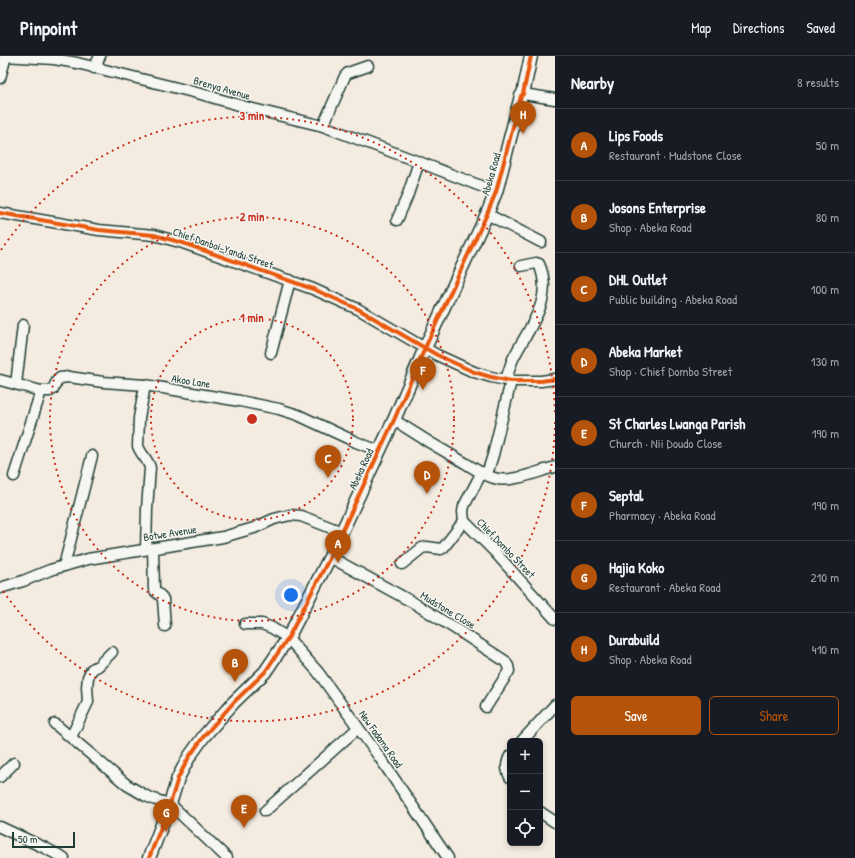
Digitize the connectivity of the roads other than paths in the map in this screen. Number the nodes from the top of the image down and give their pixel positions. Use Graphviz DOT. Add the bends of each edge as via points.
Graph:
graph roads {
  1 [pos="5,56"];
  2 [pos="100,56"];
  3 [pos="531,56"];
  4 [pos="368,66"];
  5 [pos="94,68"];
  6 [pos="0,78"];
  7 [pos="523,94"];
  8 [pos="555,99"];
  9 [pos="323,126"];
  10 [pos="419,162"];
  11 [pos="496,192"];
  12 [pos="0,213"];
  13 [pos="488,214"];
  14 [pos="397,220"];
  15 [pos="541,242"];
  16 [pos="521,266"];
  17 [pos="290,280"];
  18 [pos="23,325"];
  19 [pos="425,348"];
  20 [pos="271,353"];
  21 [pos="555,379"];
  22 [pos="0,380"];
  23 [pos="509,380"];
  24 [pos="16,384"];
  25 [pos="145,386"];
  26 [pos="41,391"];
  27 [pos="394,420"];
  28 [pos="379,451"];
  29 [pos="92,456"];
  30 [pos="555,467"];
  31 [pos="484,473"];
  32 [pos="14,476"];
  33 [pos="464,521"];
  34 [pos="342,532"];
  35 [pos="149,549"];
  36 [pos="330,557"];
  37 [pos="402,564"];
  38 [pos="64,566"];
  39 [pos="0,588"];
  40 [pos="553,612"];
  41 [pos="245,624"];
  42 [pos="165,626"];
  43 [pos="288,638"];
  44 [pos="112,652"];
  45 [pos="555,705"];
  46 [pos="486,707"];
  47 [pos="55,724"];
  48 [pos="358,728"];
  49 [pos="71,737"];
  50 [pos="525,738"];
  51 [pos="14,764"];
  52 [pos="0,777"];
  53 [pos="170,804"];
  54 [pos="265,811"];
  55 [pos="543,814"];
  56 [pos="555,822"];
  57 [pos="0,828"];
  58 [pos="64,858"];
  59 [pos="149,858"];
  60 [pos="227,858"];
  61 [pos="448,858"];
  1 -- 5 [label="street, Brenya Avenue" via="54,59"];
  1 -- 6 [label="street"];
  2 -- 5 [label="street"];
  3 -- 7 [label="street, Abeka Road"];
  4 -- 9 [label="street" via="345,76"];
  5 -- 9 [label="street, Brenya Avenue"];
  7 -- 8 [label="street"];
  7 -- 11 [label="street, Abeka Road"];
  9 -- 10 [label="street, Brenya Avenue"];
  10 -- 11 [label="street, Brenya Avenue"];
  10 -- 14 [label="street"];
  11 -- 13 [label="street, Abeka Road"];
  12 -- 17 [label="street, Chief Danboi-Yandu Street" via="99,230 166,238"];
  13 -- 15 [label="street"];
  13 -- 19 [label="street, Abeka Road"];
  16 -- 23 [label="street, Chief Dombo Street" via="539,264 544,291 541,306 512,361"];
  17 -- 19 [label="street, Chief Danboi-Yandu Street" via="358,309"];
  17 -- 20 [label="street"];
  18 -- 24 [label="street"];
  19 -- 23 [label="street, Chief Danboi-Yandu Street" via="474,372"];
  19 -- 27 [label="street, Abeka Road"];
  21 -- 23 [label="street, Chief Danboi-Yandu Street"];
  22 -- 24 [label="street"];
  23 -- 31 [label="street, Chief Dombo Street" via="493,454"];
  24 -- 26 [label="street"];
  25 -- 26 [label="street, Akoo Lane" via="65,377 59,379 54,389"];
  25 -- 28 [label="street, Akoo Lane" via="279,409"];
  25 -- 35 [label="street" via="139,418 138,446 150,468 147,509"];
  26 -- 32 [label="street"];
  27 -- 28 [label="street, Abeka Road"];
  27 -- 31 [label="street" via="432,445"];
  28 -- 34 [label="street, Abeka Road"];
  29 -- 38 [label="street"];
  30 -- 31 [label="street" via="507,479 498,479"];
  31 -- 33 [label="street, Chief Dombo Street" via="464,506"];
  33 -- 37 [label="street" via="444,547 424,547"];
  33 -- 40 [label="street, Chief Dombo Street"];
  34 -- 35 [label="street, Botwe Avenue" via="290,514 223,537"];
  34 -- 36 [label="street, Abeka Road"];
  35 -- 38 [label="street, Botwe Avenue" via="88,559"];
  35 -- 42 [label="street" via="154,589 163,599"];
  36 -- 43 [label="street, Abeka Road"];
  36 -- 46 [label="street, Mudstone Close" via="426,611 505,661 509,671"];
  38 -- 39 [label="street, Botwe Avenue"];
  41 -- 43 [label="street, New Fadama Road" via="262,624"];
  43 -- 48 [label="street, New Fadama Road" via="318,672"];
  43 -- 53 [label="street, Abeka Road" via="265,672 234,702 189,757 178,778"];
  44 -- 49 [label="street" via="92,669 88,677 88,702"];
  45 -- 50 [label="street"];
  47 -- 49 [label="street"];
  48 -- 54 [label="street"];
  48 -- 61 [label="street, New Fadama Road"];
  49 -- 53 [label="street" via="127,785 146,796"];
  51 -- 52 [label="street"];
  53 -- 59 [label="street, Abeka Road"];
  53 -- 60 [label="street"];
  55 -- 56 [label="street"];
  57 -- 58 [label="street"];
}
